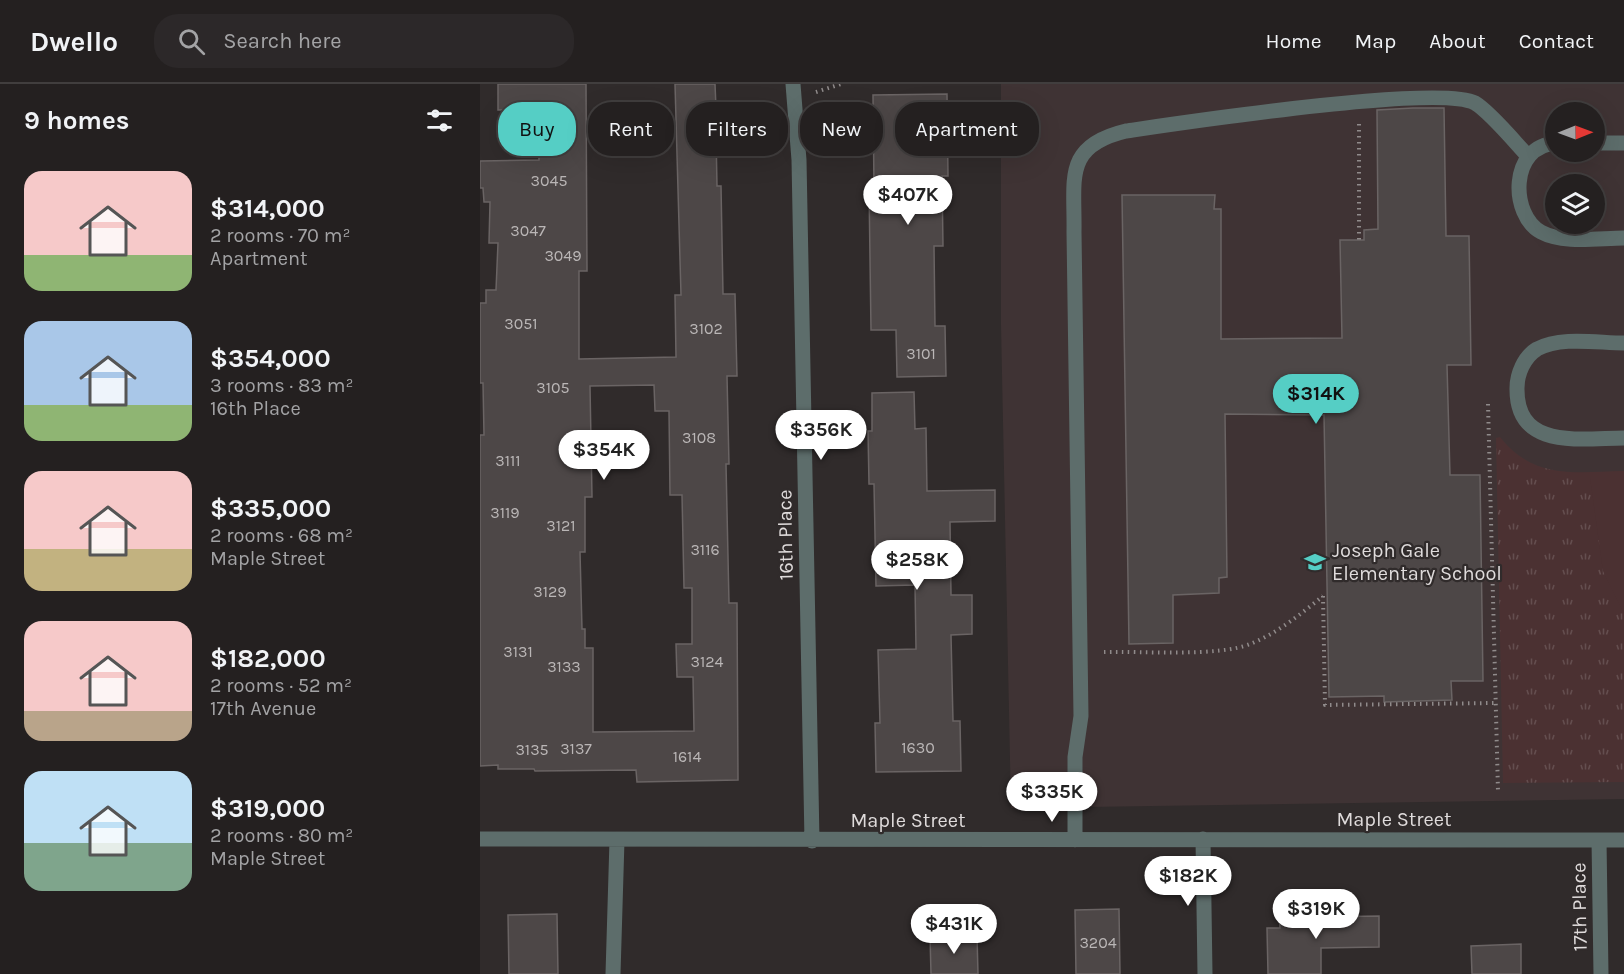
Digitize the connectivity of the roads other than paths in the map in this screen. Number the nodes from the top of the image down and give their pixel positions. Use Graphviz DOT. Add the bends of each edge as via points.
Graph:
graph roads {
  1 [pos="793,84"];
  2 [pos="1605,143"];
  3 [pos="1624,143"];
  4 [pos="1545,146"];
  5 [pos="1527,155"];
  6 [pos="1624,238"];
  7 [pos="1624,343"];
  8 [pos="1624,438"];
  9 [pos="480,839"];
  10 [pos="1203,839"];
  11 [pos="617,840"];
  12 [pos="1075,840"];
  13 [pos="1599,840"];
  14 [pos="1624,840"];
  15 [pos="812,841"];
  16 [pos="613,974"];
  17 [pos="1205,974"];
  18 [pos="1600,974"];
  1 -- 15 [label="street, 16th Place" via="799,160"];
  2 -- 3 [label="street"];
  4 -- 5 [label="street"];
  5 -- 6 [label="street" via="1520,199 1532,225 1551,236"];
  5 -- 12 [label="street" via="1475,103 1458,98 1299,107 1126,131 1091,144 1075,169 1081,716 1075,757"];
  7 -- 8 [label="street" via="1562,343 1538,349 1523,366 1517,389 1524,417 1540,434 1556,438"];
  9 -- 11 [label="street, Maple Street"];
  10 -- 12 [label="street, Maple Street"];
  10 -- 13 [label="street, Maple Street"];
  10 -- 17 [label="street"];
  11 -- 15 [label="street, Maple Street"];
  11 -- 16 [label="street"];
  12 -- 15 [label="street, Maple Street"];
  13 -- 14 [label="street, Maple Street"];
  13 -- 18 [label="street, 17th Place"];
}
